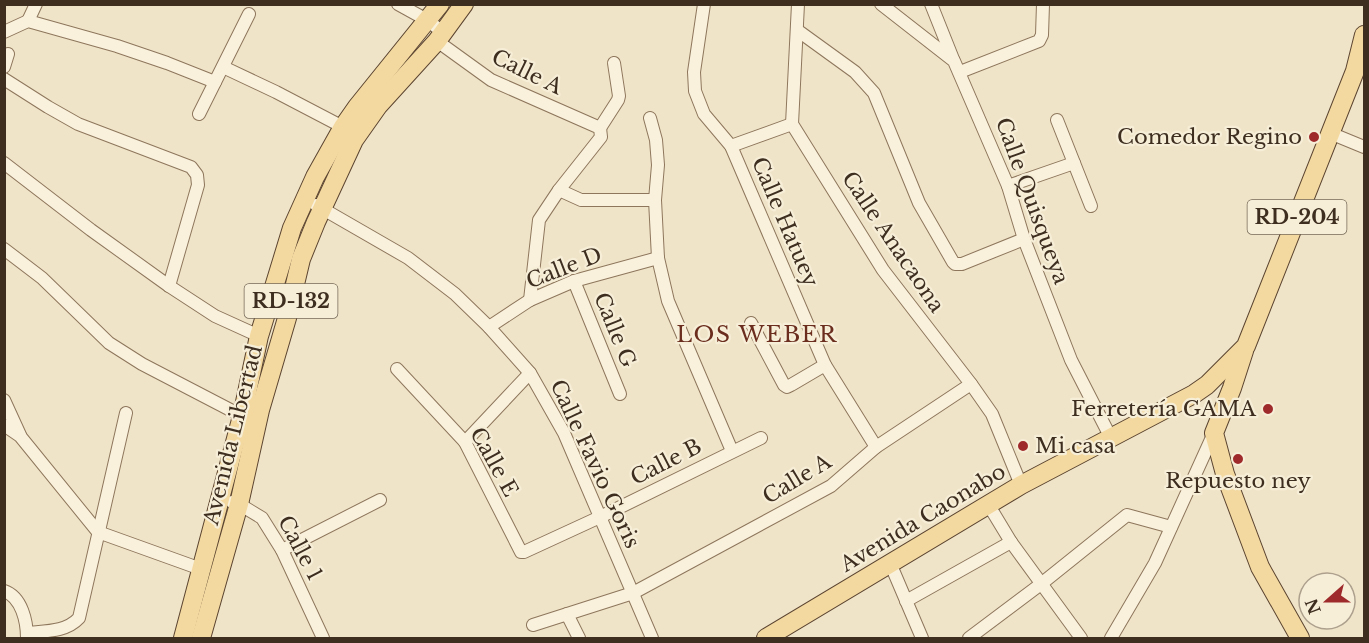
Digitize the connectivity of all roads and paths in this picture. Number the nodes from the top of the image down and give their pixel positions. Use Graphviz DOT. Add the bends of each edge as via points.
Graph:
graph roads {
  1 [pos="36,4"];
  2 [pos="398,4"];
  3 [pos="440,4"];
  4 [pos="464,4"];
  5 [pos="704,4"];
  6 [pos="798,4"];
  7 [pos="881,4"];
  8 [pos="931,4"];
  9 [pos="1043,4"];
  10 [pos="249,14"];
  11 [pos="427,20"];
  12 [pos="28,21"];
  13 [pos="797,30"];
  14 [pos="4,32"];
  15 [pos="1365,36"];
  16 [pos="441,37"];
  17 [pos="8,54"];
  18 [pos="615,63"];
  19 [pos="957,66"];
  20 [pos="4,67"];
  21 [pos="223,67"];
  22 [pos="4,80"];
  23 [pos="215,82"];
  24 [pos="199,114"];
  25 [pos="650,118"];
  26 [pos="1057,120"];
  27 [pos="792,124"];
  28 [pos="343,127"];
  29 [pos="601,130"];
  30 [pos="1330,134"];
  31 [pos="731,146"];
  32 [pos="1365,147"];
  33 [pos="4,163"];
  34 [pos="1074,163"];
  35 [pos="1008,186"];
  36 [pos="559,190"];
  37 [pos="305,198"];
  38 [pos="655,200"];
  39 [pos="1091,206"];
  40 [pos="322,208"];
  41 [pos="1024,239"];
  42 [pos="4,249"];
  43 [pos="658,258"];
  44 [pos="574,281"];
  45 [pos="169,286"];
  46 [pos="530,300"];
  47 [pos="751,323"];
  48 [pos="489,327"];
  49 [pos="259,336"];
  50 [pos="1246,346"];
  51 [pos="825,365"];
  52 [pos="397,369"];
  53 [pos="530,373"];
  54 [pos="971,384"];
  55 [pos="1200,390"];
  56 [pos="620,394"];
  57 [pos="4,400"];
  58 [pos="126,413"];
  59 [pos="1221,415"];
  60 [pos="242,416"];
  61 [pos="4,425"];
  62 [pos="1214,433"];
  63 [pos="20,436"];
  64 [pos="760,438"];
  65 [pos="1111,438"];
  66 [pos="465,441"];
  67 [pos="876,447"];
  68 [pos="732,451"];
  69 [pos="1021,484"];
  70 [pos="219,499"];
  71 [pos="380,500"];
  72 [pos="239,504"];
  73 [pos="988,504"];
  74 [pos="600,518"];
  75 [pos="1171,527"];
  76 [pos="98,532"];
  77 [pos="1011,542"];
  78 [pos="282,550"];
  79 [pos="524,552"];
  80 [pos="890,563"];
  81 [pos="201,569"];
  82 [pos="1041,584"];
  83 [pos="4,591"];
  84 [pos="633,593"];
  85 [pos="906,601"];
  86 [pos="567,614"];
  87 [pos="533,625"];
  88 [pos="27,636"];
  89 [pos="183,639"];
  90 [pos="201,639"];
  91 [pos="323,639"];
  92 [pos="579,639"];
  93 [pos="652,639"];
  94 [pos="766,639"];
  95 [pos="922,639"];
  96 [pos="969,639"];
  97 [pos="1081,639"];
  98 [pos="1111,639"];
  99 [pos="1300,639"];
  1 -- 12 [label="street"];
  2 -- 11 [label="street, Calle A"];
  3 -- 11 [label="main road, Avenida Libertad / RD-132"];
  4 -- 16 [label="main road, Avenida Libertad / RD-132"];
  5 -- 31 [label="street, Calle Hatuey" via="695,91 705,114"];
  6 -- 13 [label="street"];
  7 -- 19 [label="street, Calle Quisqueya"];
  8 -- 19 [label="street"];
  9 -- 19 [label="street" via="1039,41"];
  10 -- 21 [label="street"];
  11 -- 16 [label="street, Calle A"];
  11 -- 28 [label="main road, Avenida Libertad / RD-132"];
  12 -- 14 [label="street"];
  12 -- 23 [label="street" via="117,46"];
  13 -- 27 [label="street"];
  13 -- 41 [label="street" via="855,72 874,93 919,203 955,264"];
  15 -- 30 [label="main road, Avenida Caonabo / RD-204"];
  16 -- 29 [label="street, Calle A" via="491,80"];
  16 -- 40 [label="main road, Avenida Libertad / RD-132" via="378,106 354,140"];
  17 -- 20 [label="street"];
  18 -- 29 [label="street" via="619,96"];
  19 -- 35 [label="street, Calle Quisqueya"];
  21 -- 23 [label="street"];
  21 -- 28 [label="street"];
  22 -- 45 [label="street" via="78,124 191,167 198,185"];
  23 -- 24 [label="street"];
  25 -- 38 [label="street" via="658,165"];
  26 -- 34 [label="street"];
  27 -- 31 [label="street"];
  27 -- 54 [label="street, Calle Anacaona" via="883,270"];
  28 -- 37 [label="main road, Avenida Libertad / RD-132"];
  29 -- 36 [label="street" via="601,137"];
  30 -- 32 [label="street"];
  30 -- 50 [label="main road, Avenida Caonabo / RD-204"];
  31 -- 51 [label="street, Calle Hatuey"];
  33 -- 45 [label="street"];
  34 -- 35 [label="street"];
  34 -- 39 [label="street"];
  35 -- 41 [label="street, Calle Quisqueya"];
  36 -- 38 [label="street" via="581,200"];
  36 -- 46 [label="street" via="539,220"];
  37 -- 40 [label="street, Calle Favio Goris"];
  37 -- 49 [label="main road, Avenida Libertad / RD-132"];
  38 -- 43 [label="street"];
  40 -- 48 [label="street, Calle Favio Goris" via="408,258 455,294"];
  40 -- 72 [label="main road, Avenida Libertad / RD-132" via="301,259"];
  41 -- 65 [label="street, Calle Quisqueya" via="1071,360"];
  42 -- 60 [label="street" via="42,278 109,343"];
  43 -- 44 [label="street, Calle D"];
  43 -- 68 [label="street" via="668,301"];
  44 -- 46 [label="street, Calle D"];
  44 -- 56 [label="street, Calle G"];
  45 -- 49 [label="street" via="215,316"];
  46 -- 48 [label="street, Calle D"];
  47 -- 51 [label="street" via="787,387"];
  48 -- 53 [label="street, Calle Favio Goris"];
  49 -- 60 [label="main road, Avenida Libertad / RD-132"];
  50 -- 55 [label="main road, Avenida Caonabo / RD-204"];
  50 -- 59 [label="main road, RD-204"];
  51 -- 67 [label="street, Calle Hatuey"];
  52 -- 66 [label="street, Calle E"];
  53 -- 66 [label="street"];
  53 -- 74 [label="street, Calle Favio Goris" via="564,433"];
  54 -- 67 [label="street, Calle A"];
  54 -- 69 [label="street, Calle Anacaona" via="992,414"];
  55 -- 59 [label="main road"];
  55 -- 65 [label="main road, Avenida Caonabo"];
  57 -- 63 [label="street"];
  58 -- 76 [label="street"];
  59 -- 62 [label="main road, RD-204"];
  60 -- 70 [label="main road, Avenida Libertad / RD-132"];
  61 -- 63 [label="street"];
  62 -- 75 [label="street"];
  62 -- 99 [label="main road" via="1260,567"];
  63 -- 76 [label="street"];
  64 -- 68 [label="street, Calle B"];
  65 -- 69 [label="main road, Avenida Caonabo"];
  66 -- 79 [label="street, Calle E" via="519,550"];
  67 -- 84 [label="street, Calle A" via="831,486"];
  68 -- 74 [label="street, Calle B"];
  69 -- 73 [label="main road, Avenida Caonabo"];
  70 -- 72 [label="street, Calle 1"];
  70 -- 81 [label="main road, Avenida Libertad / RD-132"];
  71 -- 78 [label="street"];
  72 -- 78 [label="street, Calle 1" via="262,518"];
  72 -- 90 [label="main road, Avenida Libertad / RD-132"];
  73 -- 77 [label="street"];
  73 -- 80 [label="main road, Avenida Caonabo"];
  74 -- 79 [label="street, Calle B"];
  74 -- 84 [label="street, Calle Favio Goris"];
  75 -- 82 [label="street" via="1127,515"];
  75 -- 98 [label="street"];
  76 -- 81 [label="street"];
  76 -- 88 [label="street" via="79,618 66,628"];
  77 -- 82 [label="street"];
  77 -- 85 [label="street"];
  78 -- 91 [label="street, Calle 1"];
  80 -- 85 [label="street"];
  80 -- 94 [label="main road, Avenida Caonabo"];
  81 -- 89 [label="main road, Avenida Libertad / RD-132"];
  82 -- 96 [label="street"];
  82 -- 97 [label="street"];
  83 -- 88 [label="street" via="24,614"];
  84 -- 86 [label="street, Calle A"];
  84 -- 93 [label="street, Calle Favio Goris"];
  85 -- 95 [label="street"];
  86 -- 87 [label="street, Calle A"];
  86 -- 92 [label="street"];
}
